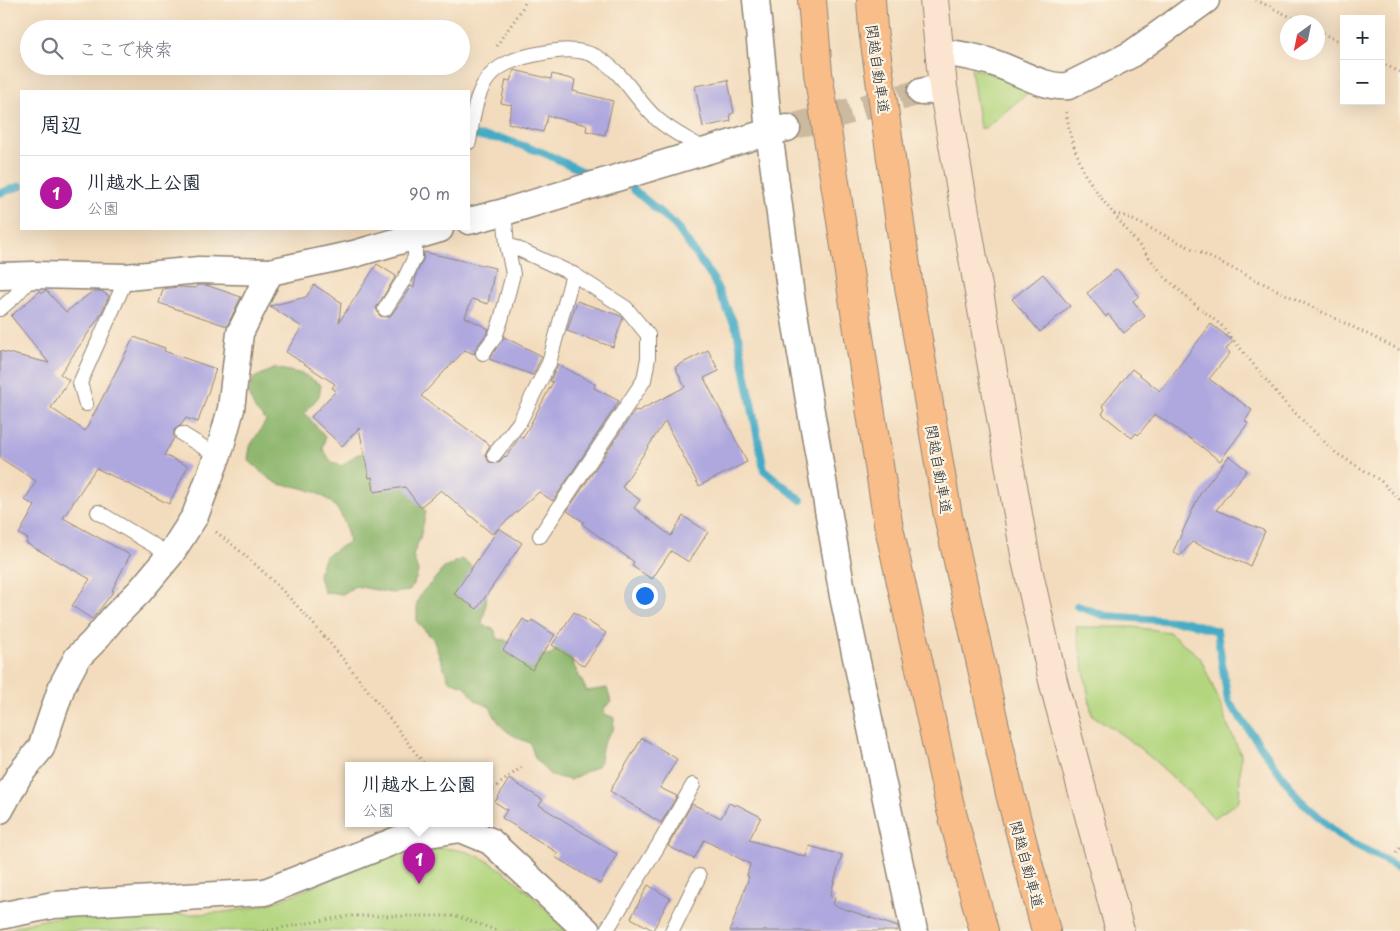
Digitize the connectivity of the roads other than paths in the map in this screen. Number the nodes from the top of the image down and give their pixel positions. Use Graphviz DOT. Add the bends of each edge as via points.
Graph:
graph roads {
  1 [pos="756,0"];
  2 [pos="812,0"];
  3 [pos="871,0"];
  4 [pos="934,0"];
  5 [pos="1206,0"];
  6 [pos="940,52"];
  7 [pos="778,130"];
  8 [pos="470,135"];
  9 [pos="709,152"];
  10 [pos="504,212"];
  11 [pos="470,221"];
  12 [pos="436,230"];
  13 [pos="415,236"];
  14 [pos="507,244"];
  15 [pos="270,272"];
  16 [pos="573,274"];
  17 [pos="34,275"];
  18 [pos="0,276"];
  19 [pos="127,277"];
  20 [pos="0,309"];
  21 [pos="385,309"];
  22 [pos="483,353"];
  23 [pos="86,404"];
  24 [pos="182,434"];
  25 [pos="218,454"];
  26 [pos="494,455"];
  27 [pos="98,512"];
  28 [pos="540,536"];
  29 [pos="170,555"];
  30 [pos="693,785"];
  31 [pos="0,810"];
  32 [pos="699,876"];
  33 [pos="0,916"];
  34 [pos="587,931"];
  35 [pos="606,931"];
  36 [pos="672,931"];
  37 [pos="914,931"];
  38 [pos="984,931"];
  39 [pos="1046,931"];
  40 [pos="1120,931"];
  1 -- 7 [label="street"];
  2 -- 38 [label="highway" via="818,73 888,523 950,806"];
  3 -- 39 [label="highway, 関越自動車道" via="908,281 948,516 1010,794"];
  4 -- 6 [label="street"];
  5 -- 6 [label="street" via="1130,55 1068,86 1043,83 971,56"];
  6 -- 40 [label="street" via="932,89 1026,560 1053,681"];
  7 -- 9 [label="street"];
  7 -- 37 [label="street" via="791,296 843,596"];
  8 -- 9 [label="lane" via="474,106 491,73 503,64 532,54 570,49 594,56 616,70 656,118"];
  9 -- 10 [label="street"];
  10 -- 11 [label="street"];
  10 -- 14 [label="lane"];
  12 -- 13 [label="street"];
  13 -- 15 [label="street" via="354,254"];
  13 -- 21 [label="lane" via="415,257 406,278"];
  14 -- 16 [label="lane"];
  14 -- 22 [label="lane" via="513,274 495,337"];
  15 -- 19 [label="street" via="199,270"];
  15 -- 25 [label="street" via="240,333 231,409"];
  16 -- 26 [label="lane" via="549,363 519,423"];
  16 -- 28 [label="lane" via="626,308 648,335 648,358 644,380"];
  17 -- 18 [label="street"];
  17 -- 19 [label="street"];
  17 -- 20 [label="lane"];
  19 -- 23 [label="lane" via="80,383"];
  24 -- 25 [label="lane"];
  25 -- 29 [label="street" via="194,516"];
  27 -- 29 [label="lane"];
  29 -- 31 [label="street" via="77,658 62,686 41,748 19,774"];
  30 -- 35 [label="lane"];
  32 -- 36 [label="lane"];
  33 -- 34 [label="street" via="54,905 265,892 402,838 461,829 490,841"];
}
